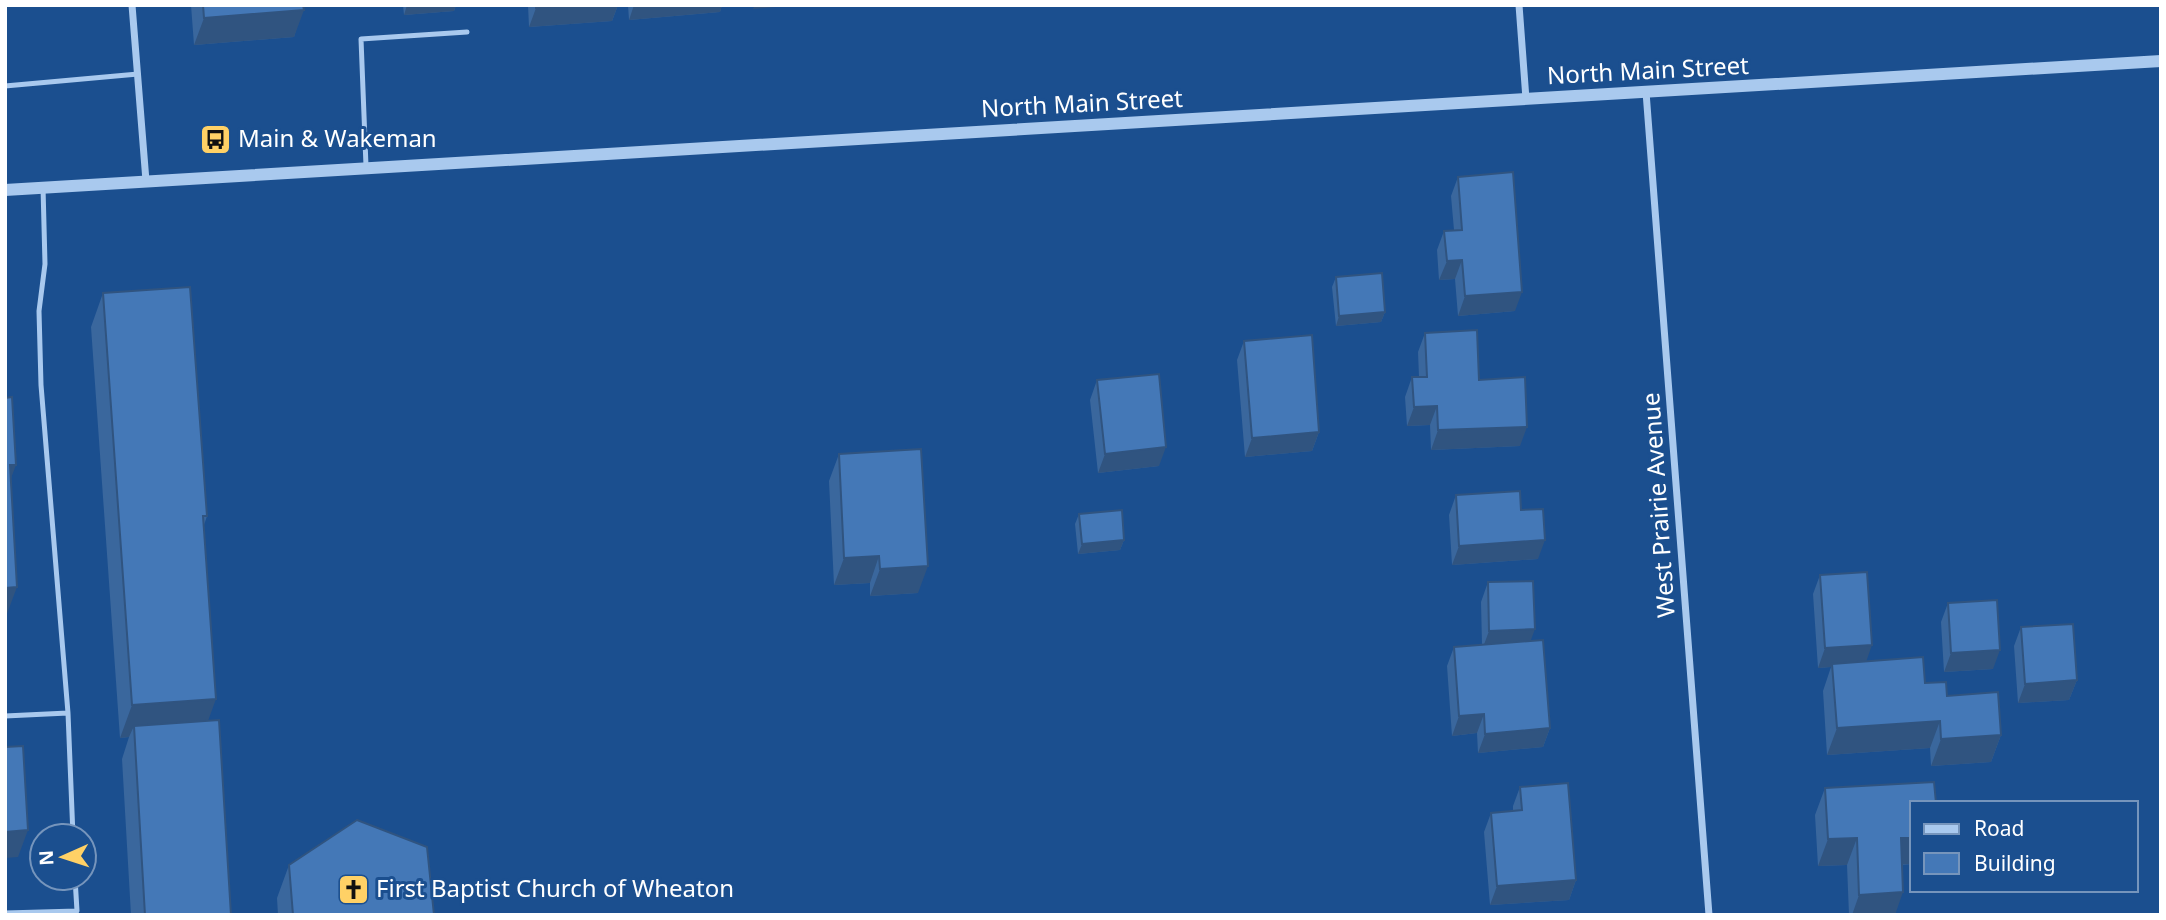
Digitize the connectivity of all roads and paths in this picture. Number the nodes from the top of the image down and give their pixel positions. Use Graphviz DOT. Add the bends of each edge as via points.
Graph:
graph roads {
  1 [pos="132,5"];
  2 [pos="1519,5"];
  3 [pos="467,32"];
  4 [pos="2161,61"];
  5 [pos="138,74"];
  6 [pos="5,86"];
  7 [pos="1646,92"];
  8 [pos="1527,99"];
  9 [pos="366,170"];
  10 [pos="146,181"];
  11 [pos="43,187"];
  12 [pos="5,190"];
  13 [pos="68,713"];
  14 [pos="5,716"];
  15 [pos="72,822"];
  16 [pos="76,892"];
  17 [pos="5,914"];
  18 [pos="1709,915"];
  1 -- 5 [label="street"];
  2 -- 8 [label="street"];
  3 -- 9 [label="lane" via="361,39"];
  4 -- 7 [label="street, North Main Street"];
  5 -- 6 [label="lane"];
  5 -- 10 [label="street"];
  7 -- 8 [label="street, North Main Street"];
  7 -- 18 [label="street, West Prairie Avenue"];
  8 -- 9 [label="street, North Main Street"];
  9 -- 10 [label="street, North Main Street"];
  10 -- 11 [label="street, North Main Street"];
  11 -- 12 [label="street, North Main Street"];
  11 -- 13 [label="lane" via="41,385"];
  13 -- 14 [label="lane"];
  13 -- 15 [label="lane"];
  16 -- 17 [label="lane" via="77,911"];
}
